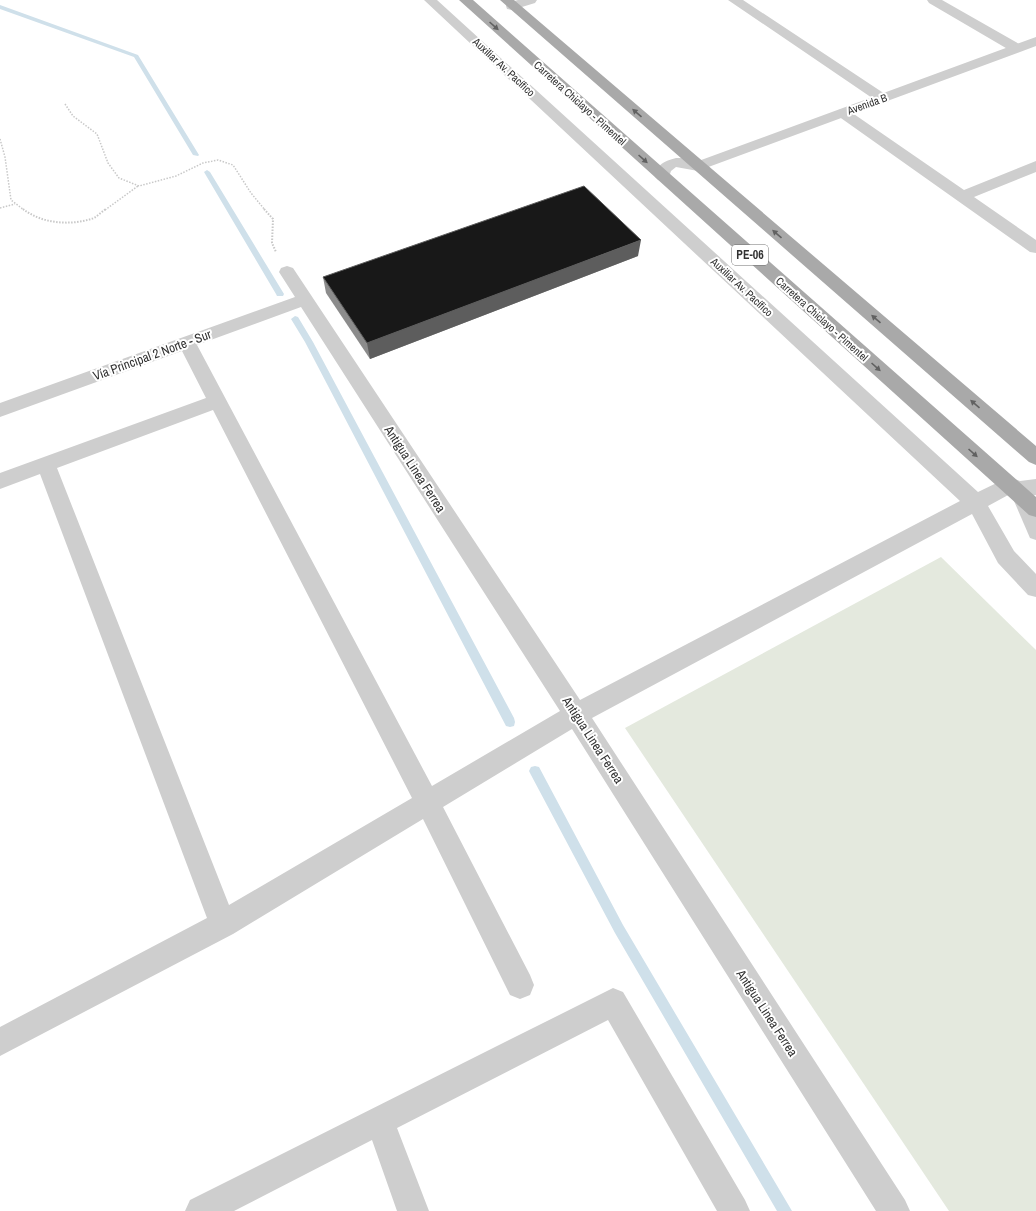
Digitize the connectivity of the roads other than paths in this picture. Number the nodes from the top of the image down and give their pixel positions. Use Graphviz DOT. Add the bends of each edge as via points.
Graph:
graph roads {
  1 [pos="430,0"];
  2 [pos="465,0"];
  3 [pos="531,0"];
  4 [pos="734,0"];
  5 [pos="933,0"];
  6 [pos="509,3"];
  7 [pos="1036,41"];
  8 [pos="1016,48"];
  9 [pos="883,98"];
  10 [pos="843,113"];
  11 [pos="698,166"];
  12 [pos="1036,166"];
  13 [pos="662,177"];
  14 [pos="964,196"];
  15 [pos="1036,248"];
  16 [pos="286,272"];
  17 [pos="304,300"];
  18 [pos="190,348"];
  19 [pos="217,401"];
  20 [pos="0,410"];
  21 [pos="1036,457"];
  22 [pos="46,464"];
  23 [pos="0,481"];
  24 [pos="1022,489"];
  25 [pos="976,502"];
  26 [pos="1036,509"];
  27 [pos="1036,533"];
  28 [pos="1036,588"];
  29 [pos="576,714"];
  30 [pos="428,803"];
  31 [pos="223,924"];
  32 [pos="520,985"];
  33 [pos="0,1042"];
  34 [pos="379,1120"];
  35 [pos="201,1211"];
  36 [pos="413,1211"];
  37 [pos="734,1211"];
  38 [pos="894,1211"];
  1 -- 25 [label="street, Auxiliar Av. Pacífico"];
  2 -- 13 [label="main road, Carretera Chiclayo - Pimentel / PE-06, one-way"];
  3 -- 6 [label="street"];
  4 -- 9 [label="street"];
  5 -- 8 [label="street"];
  11 -- 6 [label="main road, PE-06, one-way"];
  7 -- 8 [label="street, Avenida B"];
  8 -- 9 [label="street, Avenida B"];
  9 -- 10 [label="street, Avenida B"];
  10 -- 11 [label="street, Avenida B"];
  10 -- 14 [label="street"];
  11 -- 13 [label="street" via="681,162 672,164 662,172"];
  21 -- 11 [label="main road, PE-06, one-way"];
  12 -- 14 [label="street"];
  13 -- 24 [label="main road, Carretera Chiclayo - Pimentel / PE-06, one-way"];
  14 -- 15 [label="street"];
  16 -- 17 [label="street, Antigua Linea Ferrea"];
  17 -- 20 [label="street, Vía Principal 2 Norte - Sur"];
  17 -- 29 [label="street, Antigua Linea Ferrea"];
  18 -- 19 [label="street"];
  19 -- 22 [label="street"];
  19 -- 30 [label="street"];
  22 -- 23 [label="street"];
  22 -- 31 [label="street"];
  24 -- 25 [label="street"];
  24 -- 26 [label="main road, Carretera Chiclayo - Pimentel / PE-06"];
  24 -- 27 [label="lane"];
  25 -- 28 [label="street, Auxiliar Av. Pacífico" via="1006,557"];
  25 -- 29 [label="street"];
  29 -- 30 [label="street"];
  29 -- 38 [label="street, Antigua Linea Ferrea"];
  30 -- 31 [label="street"];
  30 -- 32 [label="street"];
  31 -- 33 [label="street"];
  34 -- 35 [label="street"];
  34 -- 36 [label="street"];
  34 -- 37 [label="street" via="613,1002"];
}
